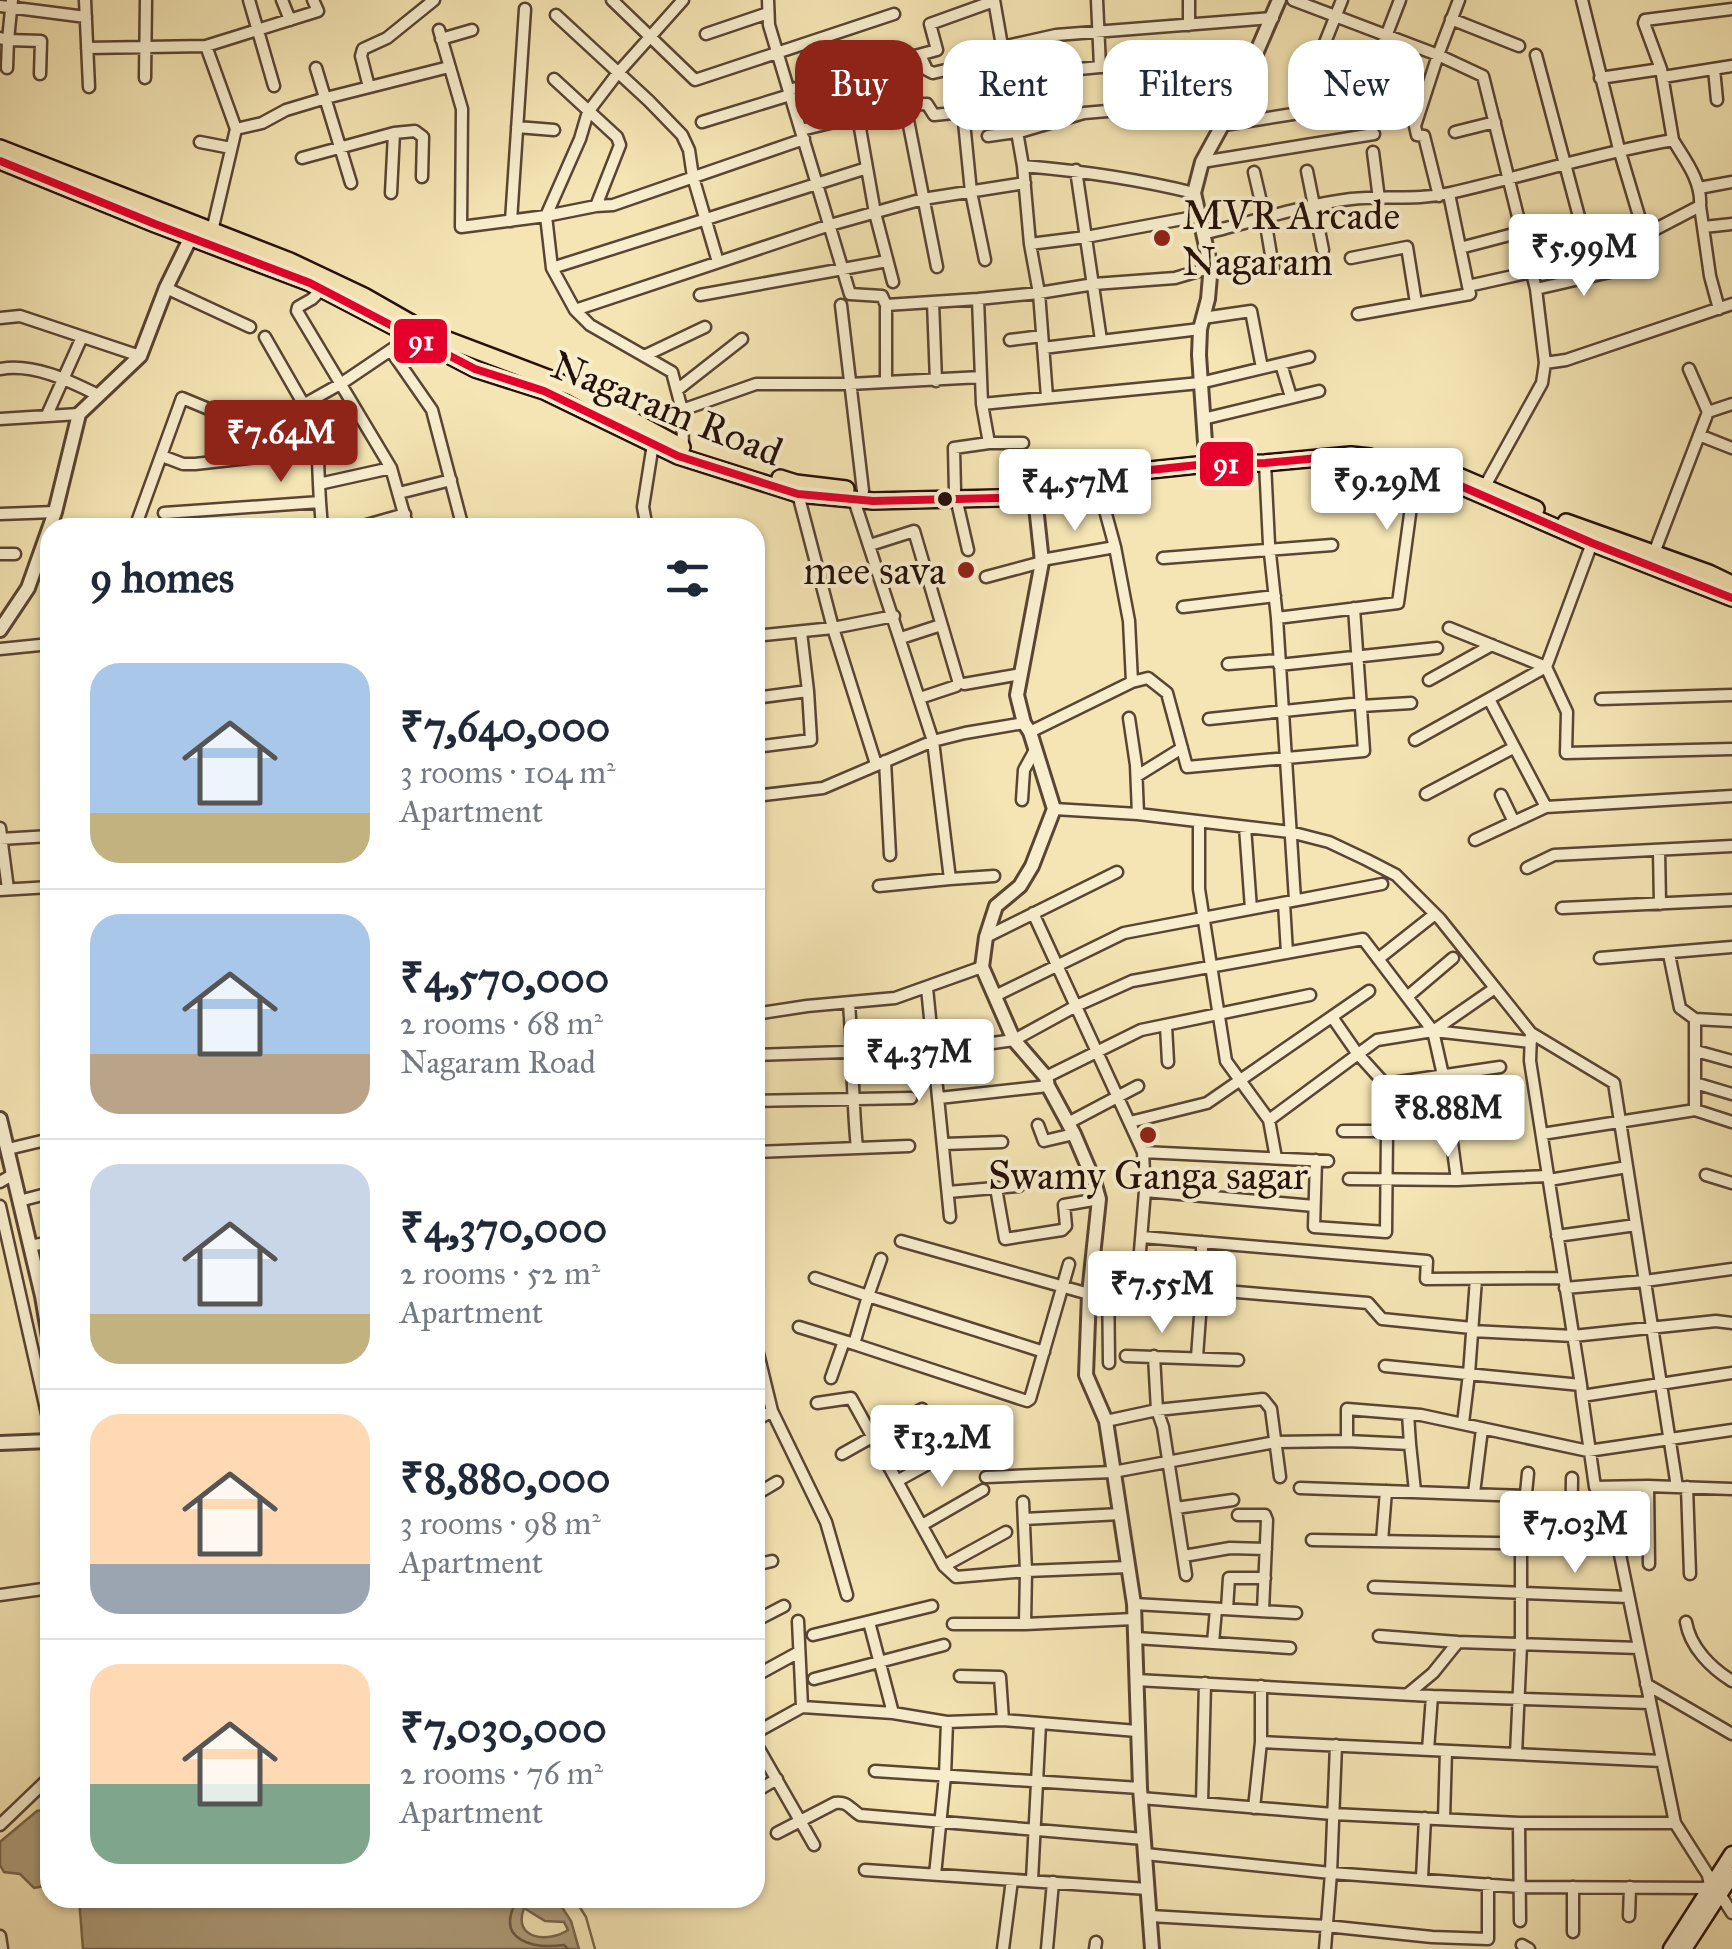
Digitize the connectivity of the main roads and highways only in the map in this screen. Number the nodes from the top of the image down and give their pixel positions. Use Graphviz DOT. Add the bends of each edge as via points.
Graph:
graph roads {
  1 [pos="0,148"];
  2 [pos="0,161"];
  3 [pos="623,422"];
  4 [pos="1206,461"];
  5 [pos="956,495"];
  6 [pos="859,496"];
  7 [pos="1544,518"];
  8 [pos="1732,584"];
  9 [pos="1732,598"];
  10 [pos="1732,1854"];
  11 [pos="1732,1875"];
  12 [pos="1714,1889"];
  13 [pos="1671,1949"];
  14 [pos="1684,1949"];
  1 -- 3 [label="main road, Nagaram Road" via="290,261 427,332 572,387"];
  2 -- 3 [label="main road, Nagaram Road" via="322,290 474,369"];
  3 -- 6 [label="main road, Nagaram Road" via="796,483"];
  3 -- 6 [label="main road, Nagaram Road" via="678,456 798,494"];
  4 -- 5 [label="main road, Nagaram Road" via="1146,460 1032,488"];
  4 -- 5 [label="main road, Nagaram Road" via="1122,473 1036,496"];
  4 -- 7 [label="main road" via="1370,457"];
  4 -- 7 [label="main road" via="1354,447 1398,454 1485,486"];
  5 -- 6 [label="main road, Nagaram Road"];
  7 -- 8 [label="main road"];
  7 -- 9 [label="main road"];
  10 -- 12 [label="main road"];
  11 -- 12 [label="main road"];
  12 -- 13 [label="main road"];
  12 -- 14 [label="main road"];
}
